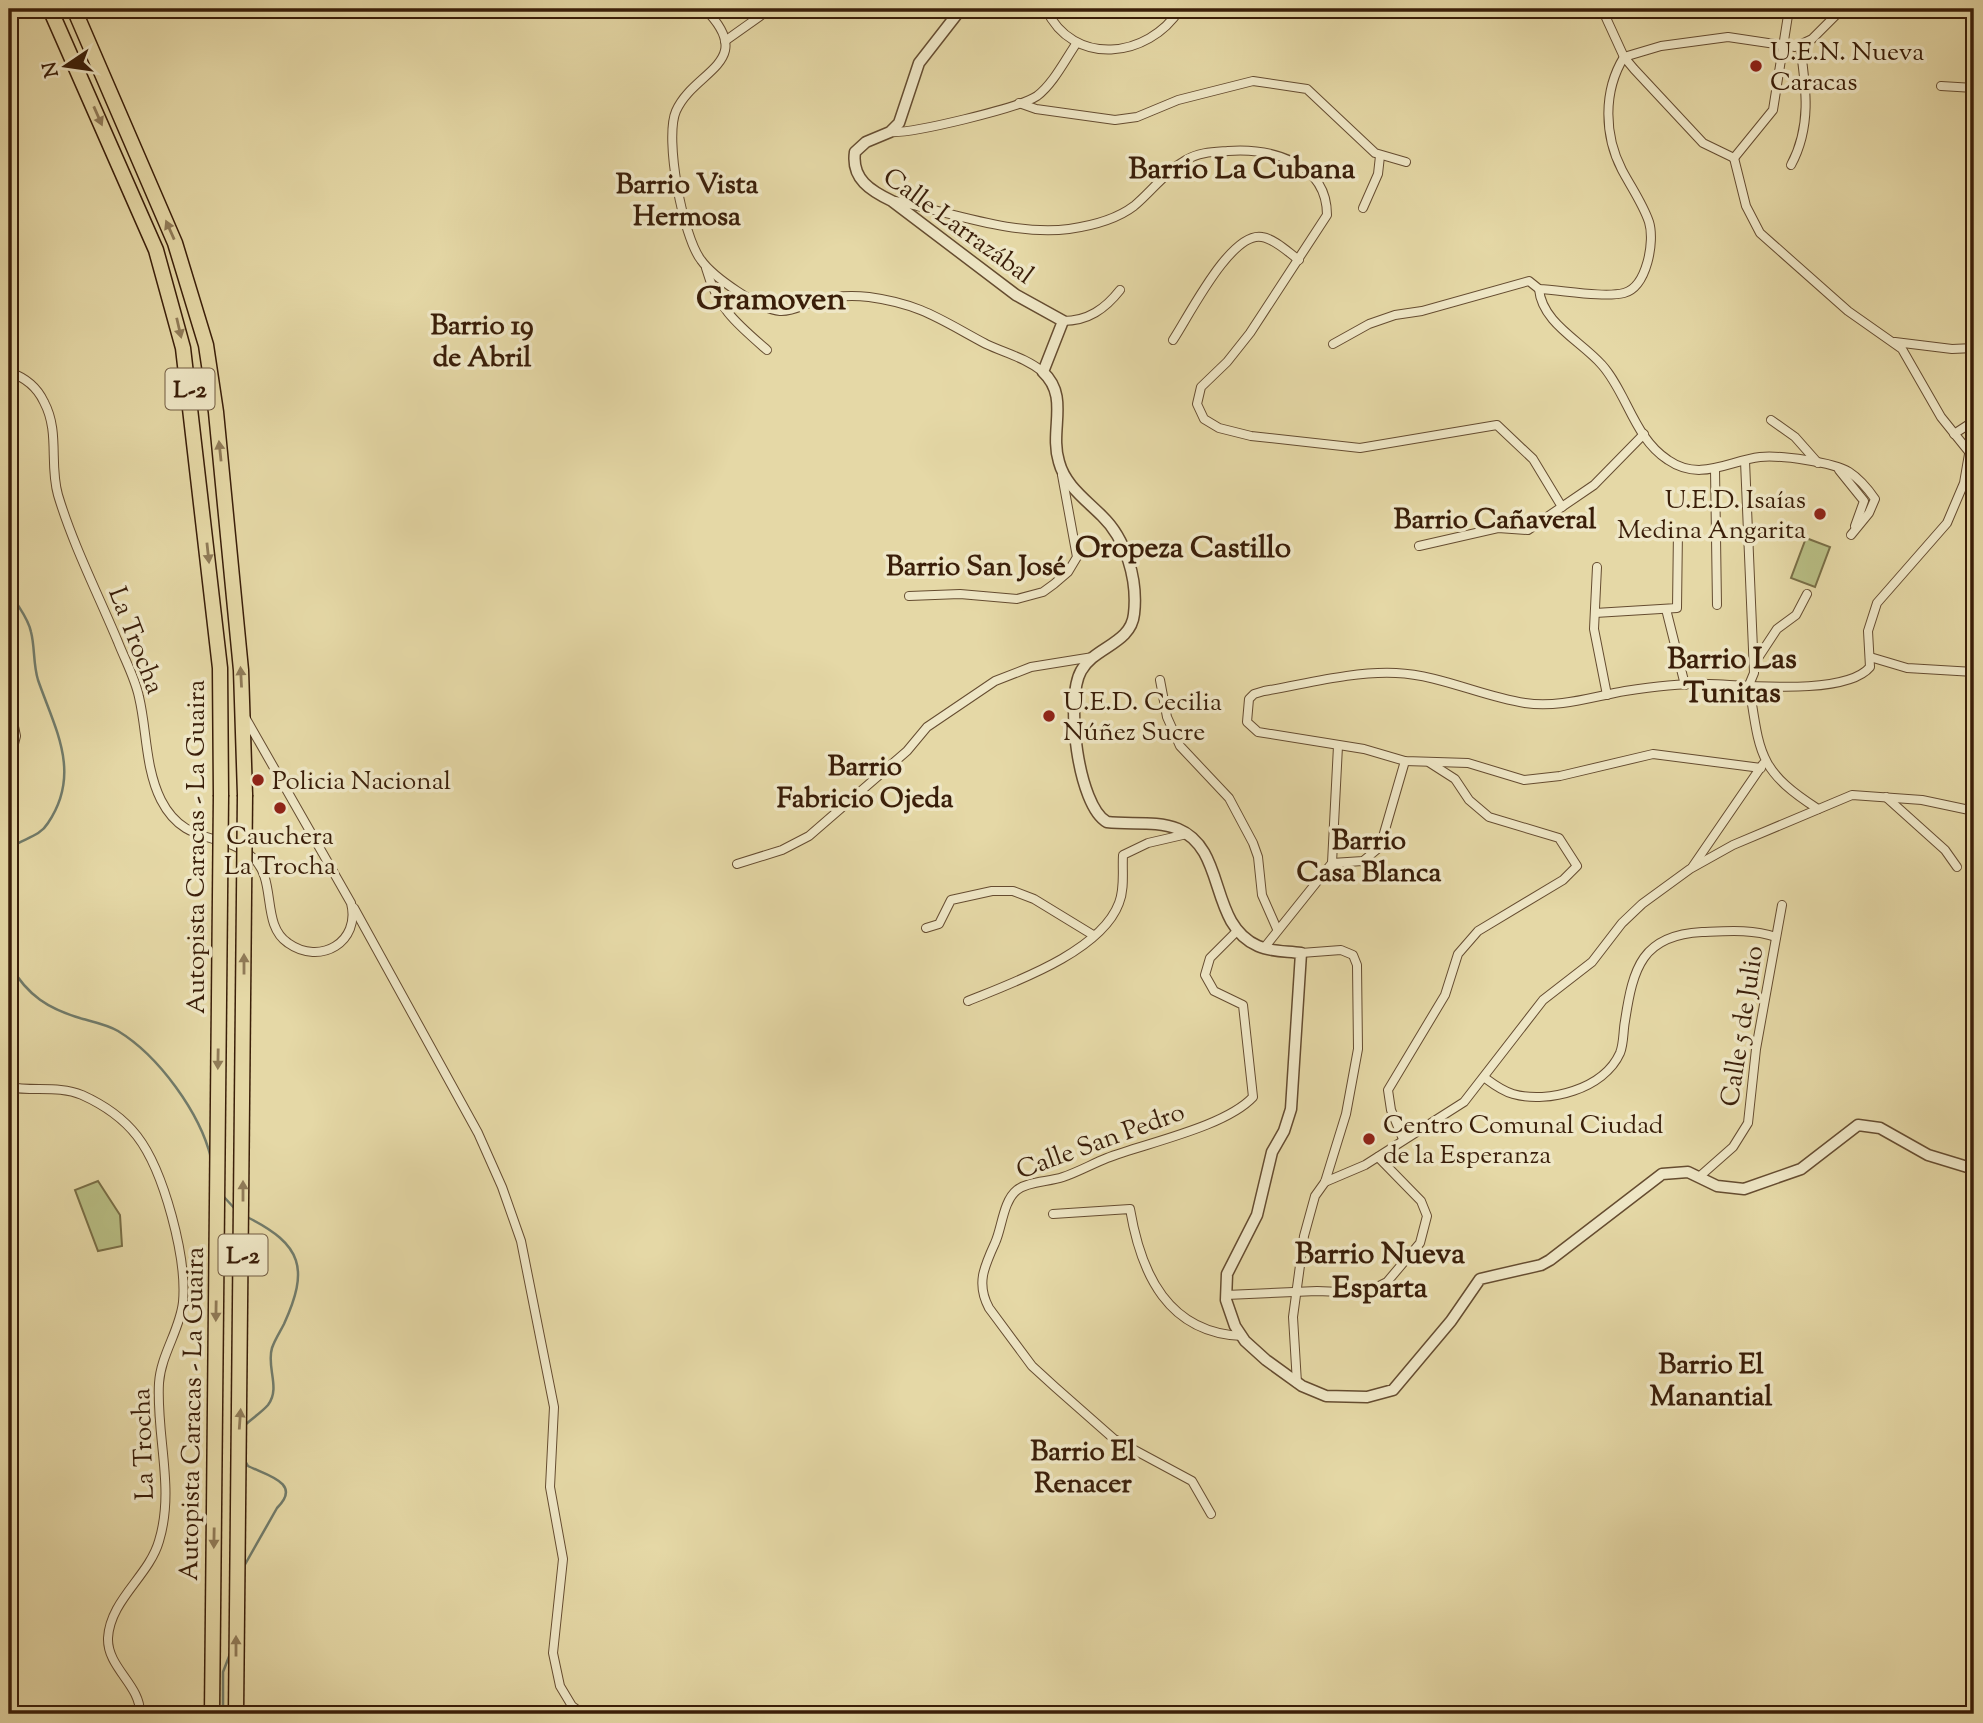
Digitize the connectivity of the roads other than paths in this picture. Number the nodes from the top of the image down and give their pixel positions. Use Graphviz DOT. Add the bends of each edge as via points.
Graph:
graph roads {
  1 [pos="50,9"];
  2 [pos="74,9"];
  3 [pos="705,9"];
  4 [pos="770,9"];
  5 [pos="961,9"];
  6 [pos="1046,9"];
  7 [pos="1180,9"];
  8 [pos="1295,9"];
  9 [pos="1428,9"];
  10 [pos="1602,9"];
  11 [pos="1789,9"];
  12 [pos="1842,9"];
  13 [pos="725,41"];
  14 [pos="1076,44"];
  15 [pos="1800,45"];
  16 [pos="1784,47"];
  17 [pos="1624,57"];
  18 [pos="1941,86"];
  19 [pos="1974,88"];
  20 [pos="1019,103"];
  21 [pos="890,132"];
  22 [pos="1380,156"];
  23 [pos="1734,158"];
  24 [pos="1406,162"];
  25 [pos="1791,165"];
  26 [pos="892,201"];
  27 [pos="1363,208"];
  28 [pos="1299,260"];
  29 [pos="705,265"];
  30 [pos="1539,289"];
  31 [pos="1120,290"];
  32 [pos="1063,321"];
  33 [pos="1173,340"];
  34 [pos="1895,342"];
  35 [pos="1333,344"];
  36 [pos="1974,348"];
  37 [pos="767,350"];
  38 [pos="9,372"];
  39 [pos="1043,372"];
  40 [pos="1771,420"];
  41 [pos="1974,421"];
  42 [pos="1644,434"];
  43 [pos="1954,434"];
  44 [pos="1972,456"];
  45 [pos="1745,461"];
  46 [pos="1823,464"];
  47 [pos="1837,468"];
  48 [pos="1060,469"];
  49 [pos="1715,469"];
  50 [pos="1974,476"];
  51 [pos="1562,508"];
  52 [pos="1678,530"];
  53 [pos="1419,546"];
  54 [pos="1597,567"];
  55 [pos="1807,594"];
  56 [pos="909,596"];
  57 [pos="1717,605"];
  58 [pos="1666,609"];
  59 [pos="1595,613"];
  60 [pos="1096,656"];
  61 [pos="1870,657"];
  62 [pos="1754,664"];
  63 [pos="1974,672"];
  64 [pos="1160,680"];
  65 [pos="1685,685"];
  66 [pos="1749,685"];
  67 [pos="1607,695"];
  68 [pos="9,704"];
  69 [pos="243,714"];
  70 [pos="1338,746"];
  71 [pos="1405,761"];
  72 [pos="1429,762"];
  73 [pos="9,763"];
  74 [pos="1763,765"];
  75 [pos="1886,797"];
  76 [pos="1818,808"];
  77 [pos="1974,811"];
  78 [pos="1186,834"];
  79 [pos="1332,863"];
  80 [pos="737,864"];
  81 [pos="1957,867"];
  82 [pos="1690,869"];
  83 [pos="346,894"];
  84 [pos="1782,905"];
  85 [pos="926,928"];
  86 [pos="1277,929"];
  87 [pos="1238,930"];
  88 [pos="1093,935"];
  89 [pos="1776,937"];
  90 [pos="1264,948"];
  91 [pos="1301,953"];
  92 [pos="968,1001"];
  93 [pos="1485,1078"];
  94 [pos="9,1087"];
  95 [pos="1403,1139"];
  96 [pos="1378,1157"];
  97 [pos="1974,1169"];
  98 [pos="1699,1177"];
  99 [pos="1325,1182"];
  100 [pos="1053,1214"];
  101 [pos="1297,1293"];
  102 [pos="1226,1295"];
  103 [pos="1242,1336"];
  104 [pos="1297,1383"];
  105 [pos="1211,1514"];
  106 [pos="140,1714"];
  107 [pos="212,1714"];
  108 [pos="236,1714"];
  109 [pos="583,1714"];
  1 -- 107 [label="highway, Autopista Caracas - La Guaira / L-2, one-way, bridge" via="169,290 183,348 220,668"];
  69 -- 2 [label="highway, Autopista Caracas - La Guaira / L-2, one-way" via="206,345 175,243"];
  3 -- 13 [label="street" via="722,29"];
  4 -- 13 [label="street"];
  5 -- 21 [label="street, Calle Larrazábal" via="919,64 904,113"];
  6 -- 14 [label="street" via="1054,24"];
  7 -- 14 [label="street" via="1164,26 1126,48 1104,52"];
  8 -- 9 [label="street" via="1349,13"];
  10 -- 17 [label="street"];
  11 -- 16 [label="street"];
  12 -- 15 [label="street"];
  13 -- 29 [label="street" via="720,64 677,109 672,131 683,218"];
  14 -- 20 [label="street" via="1042,91"];
  15 -- 16 [label="street"];
  15 -- 25 [label="street" via="1807,113"];
  16 -- 17 [label="street" via="1728,37 1661,46"];
  16 -- 23 [label="street" via="1773,110"];
  17 -- 23 [label="street" via="1703,143"];
  17 -- 30 [label="street" via="1609,90 1609,123 1617,160 1650,224 1642,276 1621,293"];
  18 -- 19 [label="street"];
  20 -- 21 [label="street" via="923,129"];
  20 -- 22 [label="street" via="1115,120 1253,81 1307,89"];
  21 -- 26 [label="street, Calle Larrazábal" via="866,142 854,159 864,185"];
  22 -- 24 [label="street"];
  22 -- 27 [label="street" via="1378,174"];
  23 -- 34 [label="street" via="1746,206 1760,233 1847,311"];
  26 -- 28 [label="street" via="1051,231 1125,212 1174,169 1198,155 1269,152 1300,165 1327,204 1325,223"];
  26 -- 32 [label="street, Calle Larrazábal" via="1016,295"];
  28 -- 33 [label="street" via="1269,239 1246,239 1227,256"];
  28 -- 51 [label="street" via="1250,333 1201,387 1198,404 1204,419 1251,436 1360,448 1497,425 1533,459"];
  29 -- 37 [label="street" via="723,310"];
  29 -- 39 [label="street" via="725,283 780,311 852,296 915,306"];
  30 -- 35 [label="street" via="1529,281 1395,316"];
  30 -- 42 [label="street" via="1542,304 1557,323 1610,374"];
  31 -- 32 [label="street" via="1104,309 1083,319"];
  32 -- 39 [label="street"];
  34 -- 36 [label="street"];
  34 -- 43 [label="street"];
  38 -- 83 [label="street, La Trocha" via="37,390 49,413 57,493 135,684 153,777 167,808 194,834 234,847 259,864 278,932 293,946 327,951 345,940 353,920"];
  39 -- 48 [label="street" via="1057,389 1059,400 1055,434"];
  40 -- 46 [label="street"];
  41 -- 43 [label="street"];
  42 -- 49 [label="street" via="1670,462 1698,471"];
  42 -- 51 [label="street" via="1617,465"];
  43 -- 44 [label="street"];
  44 -- 50 [label="street"];
  44 -- 61 [label="street" via="1947,523 1877,603 1868,631"];
  45 -- 46 [label="street" via="1760,457"];
  45 -- 49 [label="street"];
  45 -- 62 [label="street"];
  46 -- 47 [label="street"];
  47 -- 47 [label="street" via="1848,471 1875,499 1851,535 1864,500"];
  48 -- 56 [label="street" via="1077,556 1054,584 1017,599"];
  48 -- 60 [label="street" via="1121,540 1132,581 1135,611 1129,630"];
  49 -- 57 [label="street"];
  51 -- 53 [label="street" via="1528,530 1498,528"];
  52 -- 58 [label="street" via="1677,608"];
  54 -- 59 [label="street"];
  55 -- 62 [label="street" via="1796,615 1777,629"];
  58 -- 59 [label="street"];
  58 -- 65 [label="street"];
  59 -- 67 [label="street" via="1596,649"];
  60 -- 78 [label="street" via="1081,670 1073,707 1080,764 1094,809 1107,822 1167,826"];
  60 -- 80 [label="street" via="1031,667 995,681 927,727 907,751 809,836"];
  61 -- 63 [label="street" via="1907,668"];
  61 -- 66 [label="street" via="1864,675 1842,681"];
  62 -- 66 [label="street"];
  64 -- 86 [label="street" via="1167,717 1180,746 1229,798 1253,843 1262,895"];
  65 -- 66 [label="street"];
  65 -- 67 [label="street"];
  66 -- 74 [label="street"];
  67 -- 70 [label="street" via="1570,703 1525,703 1440,678 1377,674 1254,694 1249,699 1247,723 1258,732"];
  68 -- 73 [label="street" via="16,736"];
  69 -- 83 [label="street, La Trocha"];
  108 -- 69 [label="highway, Autopista Caracas - La Guaira / L-2, one-way, bridge"];
  70 -- 71 [label="street"];
  70 -- 79 [label="street"];
  71 -- 72 [label="street"];
  71 -- 79 [label="street" via="1380,847 1363,861"];
  72 -- 74 [label="street" via="1468,763 1524,780 1653,754"];
  72 -- 95 [label="street" via="1455,779 1469,800 1489,817 1559,838 1577,866 1563,880 1478,931 1458,954 1445,995 1388,1090"];
  74 -- 76 [label="street"];
  74 -- 82 [label="street"];
  75 -- 76 [label="street" via="1852,795"];
  75 -- 77 [label="street"];
  75 -- 81 [label="street" via="1945,850"];
  76 -- 82 [label="street"];
  78 -- 87 [label="street" via="1204,854 1224,912"];
  78 -- 88 [label="street" via="1123,855 1120,902"];
  79 -- 86 [label="street"];
  82 -- 93 [label="street" via="1635,909 1592,962 1542,1000"];
  83 -- 109 [label="street" via="478,1133 521,1241 554,1407 550,1487 563,1559 553,1653 560,1686"];
  84 -- 89 [label="street, Calle 5 de Julio"];
  85 -- 88 [label="street" via="939,924 951,900 1005,890 1034,899"];
  86 -- 90 [label="street"];
  87 -- 90 [label="street"];
  87 -- 105 [label="street, Calle San Pedro" via="1210,958 1205,975 1214,991 1243,1005 1253,1097 1212,1122 1063,1177 1020,1187 1005,1209 981,1276 989,1308 1032,1366 1107,1434 1192,1481"];
  88 -- 92 [label="street" via="1052,965"];
  89 -- 93 [label="street" via="1760,932 1711,932 1676,935 1657,943 1638,968 1621,1051 1602,1074 1576,1090 1530,1097 1505,1091"];
  89 -- 98 [label="street, Calle 5 de Julio" via="1748,1123 1733,1147"];
  90 -- 91 [label="street"];
  91 -- 99 [label="street" via="1340,950 1353,955 1357,965 1358,1049 1341,1136"];
  91 -- 102 [label="street" via="1291,1109 1272,1152 1256,1215 1231,1265"];
  93 -- 95 [label="street" via="1464,1102"];
  94 -- 106 [label="street, La Trocha" via="79,1094 130,1128 146,1152 178,1238 183,1299 159,1382 166,1493 163,1524 149,1565 115,1613 108,1637 112,1660 137,1698"];
  95 -- 96 [label="street"];
  96 -- 99 [label="street"];
  96 -- 101 [label="street" via="1425,1208 1420,1243 1387,1282 1371,1292"];
  97 -- 98 [label="street" via="1949,1164 1864,1124 1851,1128 1801,1169 1777,1179 1735,1189"];
  98 -- 104 [label="street" via="1678,1170 1662,1174 1550,1260 1480,1279 1393,1390 1347,1398 1315,1393"];
  99 -- 101 [label="street" via="1315,1196 1304,1236"];
  100 -- 103 [label="street" via="1130,1209 1139,1250 1160,1296 1210,1332"];
  101 -- 102 [label="street"];
  101 -- 104 [label="street" via="1293,1343"];
  102 -- 103 [label="street"];
  103 -- 104 [label="street"];
}
